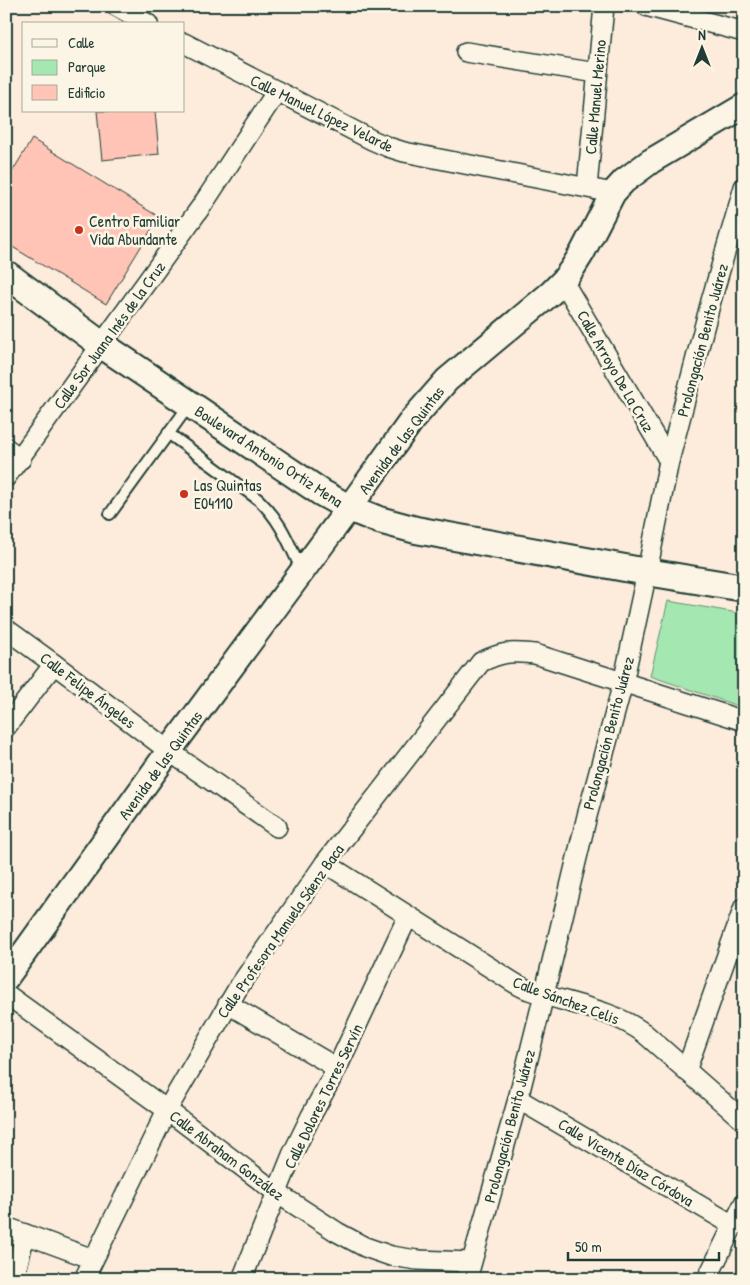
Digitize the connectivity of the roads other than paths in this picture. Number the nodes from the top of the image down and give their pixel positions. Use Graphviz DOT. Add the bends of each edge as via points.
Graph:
graph roads {
  1 [pos="116,6"];
  2 [pos="604,6"];
  3 [pos="646,6"];
  4 [pos="144,22"];
  5 [pos="744,32"];
  6 [pos="185,44"];
  7 [pos="466,52"];
  8 [pos="597,73"];
  9 [pos="277,91"];
  10 [pos="744,106"];
  11 [pos="587,187"];
  12 [pos="744,187"];
  13 [pos="613,193"];
  14 [pos="6,274"];
  15 [pos="563,281"];
  16 [pos="102,345"];
  17 [pos="190,404"];
  18 [pos="168,434"];
  19 [pos="14,453"];
  20 [pos="669,461"];
  21 [pos="6,477"];
  22 [pos="350,508"];
  23 [pos="110,514"];
  24 [pos="302,571"];
  25 [pos="647,572"];
  26 [pos="744,588"];
  27 [pos="6,629"];
  28 [pos="54,664"];
  29 [pos="623,683"];
  30 [pos="744,721"];
  31 [pos="6,728"];
  32 [pos="169,751"];
  33 [pos="277,827"];
  34 [pos="325,863"];
  35 [pos="744,907"];
  36 [pos="408,916"];
  37 [pos="6,978"];
  38 [pos="6,994"];
  39 [pos="544,995"];
  40 [pos="228,1004"];
  41 [pos="338,1068"];
  42 [pos="686,1071"];
  43 [pos="518,1098"];
  44 [pos="167,1110"];
  45 [pos="744,1121"];
  46 [pos="277,1193"];
  47 [pos="744,1203"];
  48 [pos="733,1226"];
  49 [pos="6,1228"];
  50 [pos="25,1234"];
  51 [pos="93,1259"];
  52 [pos="469,1270"];
  53 [pos="14,1279"];
  54 [pos="84,1279"];
  55 [pos="242,1279"];
  56 [pos="707,1279"];
  1 -- 4 [label="street"];
  2 -- 8 [label="street, Calle Manuel Merino"];
  3 -- 5 [label="street"];
  6 -- 9 [label="street, Calle Manuel López Velarde"];
  7 -- 8 [label="street"];
  8 -- 11 [label="street, Calle Manuel Merino"];
  9 -- 11 [label="street, Calle Manuel López Velarde" via="372,140 404,152"];
  9 -- 16 [label="street, Calle Sor Juana Inés de la Cruz" via="203,204"];
  10 -- 13 [label="street, Avenida de las Quintas" via="651,161"];
  11 -- 13 [label="street, Calle Manuel López Velarde"];
  12 -- 20 [label="street, Prolongación Benito Juárez"];
  13 -- 15 [label="street, Avenida de las Quintas" via="582,253"];
  14 -- 16 [label="main road, Boulevard Antonio Ortiz Mena"];
  15 -- 20 [label="street, Calle Arroyo De La Cruz"];
  15 -- 22 [label="street, Avenida de las Quintas" via="447,380 412,420"];
  16 -- 17 [label="main road, Boulevard Antonio Ortiz Mena"];
  16 -- 19 [label="street, Calle Sor Juana Inés de la Cruz"];
  17 -- 18 [label="lane"];
  17 -- 22 [label="main road, Boulevard Antonio Ortiz Mena" via="322,493"];
  18 -- 23 [label="lane"];
  18 -- 24 [label="lane" via="269,510 279,523"];
  19 -- 21 [label="street, Calle Sor Juana Inés de la Cruz"];
  20 -- 25 [label="street, Prolongación Benito Juárez"];
  22 -- 24 [label="street, Avenida de las Quintas"];
  22 -- 25 [label="main road, Boulevard Antonio Ortiz Mena" via="416,530"];
  24 -- 32 [label="street, Avenida de las Quintas"];
  25 -- 26 [label="main road, Boulevard Antonio Ortiz Mena"];
  25 -- 29 [label="street, Prolongación Benito Juárez"];
  27 -- 28 [label="street, Calle Felipe Ángeles"];
  28 -- 31 [label="street"];
  28 -- 32 [label="street, Calle Felipe Ángeles"];
  29 -- 30 [label="street"];
  29 -- 34 [label="street, Calle Profesora Manuela Sáenz Baca" via="535,654 498,654 481,662"];
  29 -- 39 [label="street, Prolongación Benito Juárez"];
  32 -- 33 [label="street, Calle Felipe Ángeles"];
  32 -- 37 [label="street, Avenida de las Quintas"];
  34 -- 36 [label="street, Calle Sánchez Celis"];
  34 -- 40 [label="street, Calle Profesora Manuela Sáenz Baca"];
  35 -- 42 [label="street"];
  36 -- 39 [label="street, Calle Sánchez Celis" via="505,977"];
  36 -- 41 [label="street, Calle Dolores Torres Servín"];
  38 -- 44 [label="street, Calle Abraham González"];
  39 -- 42 [label="street, Calle Sánchez Celis" via="630,1023"];
  39 -- 43 [label="street, Prolongación Benito Juárez"];
  40 -- 41 [label="street"];
  40 -- 44 [label="street, Calle Profesora Manuela Sáenz Baca"];
  41 -- 46 [label="street, Calle Dolores Torres Servín" via="311,1116"];
  42 -- 45 [label="street, Calle Sánchez Celis"];
  43 -- 48 [label="street, Calle Vicente Díaz Córdova"];
  43 -- 52 [label="street, Prolongación Benito Juárez"];
  44 -- 46 [label="street, Calle Abraham González"];
  44 -- 51 [label="street, Calle Profesora Manuela Sáenz Baca"];
  46 -- 52 [label="street, Calle Abraham González" via="365,1247 391,1256"];
  46 -- 55 [label="street, Calle Dolores Torres Servín"];
  47 -- 48 [label="street"];
  48 -- 56 [label="street"];
  49 -- 50 [label="street"];
  50 -- 51 [label="street"];
  50 -- 53 [label="street"];
  51 -- 54 [label="street, Calle Profesora Manuela Sáenz Baca"];
}
